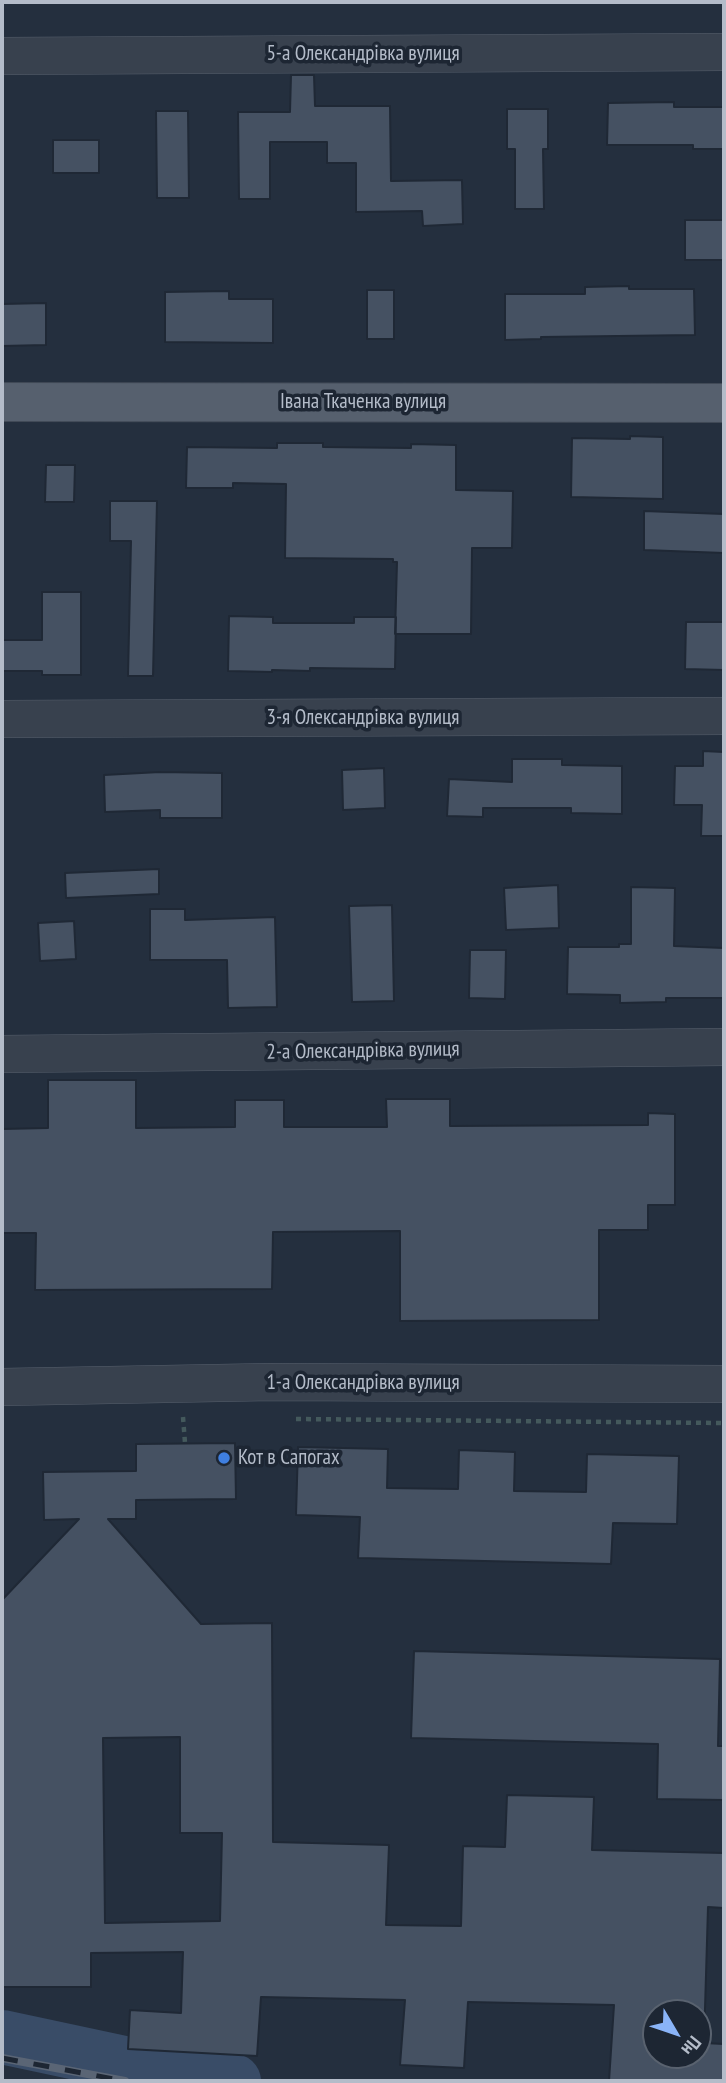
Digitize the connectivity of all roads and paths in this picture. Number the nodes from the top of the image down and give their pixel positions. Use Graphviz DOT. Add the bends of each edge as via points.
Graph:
graph roads {
  1 [pos="724,52"];
  2 [pos="2,56"];
  3 [pos="2,402"];
  4 [pos="724,402"];
  5 [pos="724,716"];
  6 [pos="2,719"];
  7 [pos="724,1047"];
  8 [pos="2,1054"];
  9 [pos="724,1384"];
  10 [pos="2,1387"];
  11 [pos="196,1417"];
  12 [pos="293,1419"];
  13 [pos="724,1423"];
  14 [pos="185,1443"];
  1 -- 2 [label="street, 5-а Олександрівка вулиця"];
  3 -- 4 [label="main road, Івана Ткаченка вулиця"];
  5 -- 6 [label="street, 3-я Олександрівка вулиця"];
  7 -- 8 [label="street, 2-а Олександрівка вулиця"];
  9 -- 10 [label="street, 1-а Олександрівка вулиця" via="272,1382"];
  11 -- 14 [label="path" via="182,1417"];
  12 -- 13 [label="path"];
}
